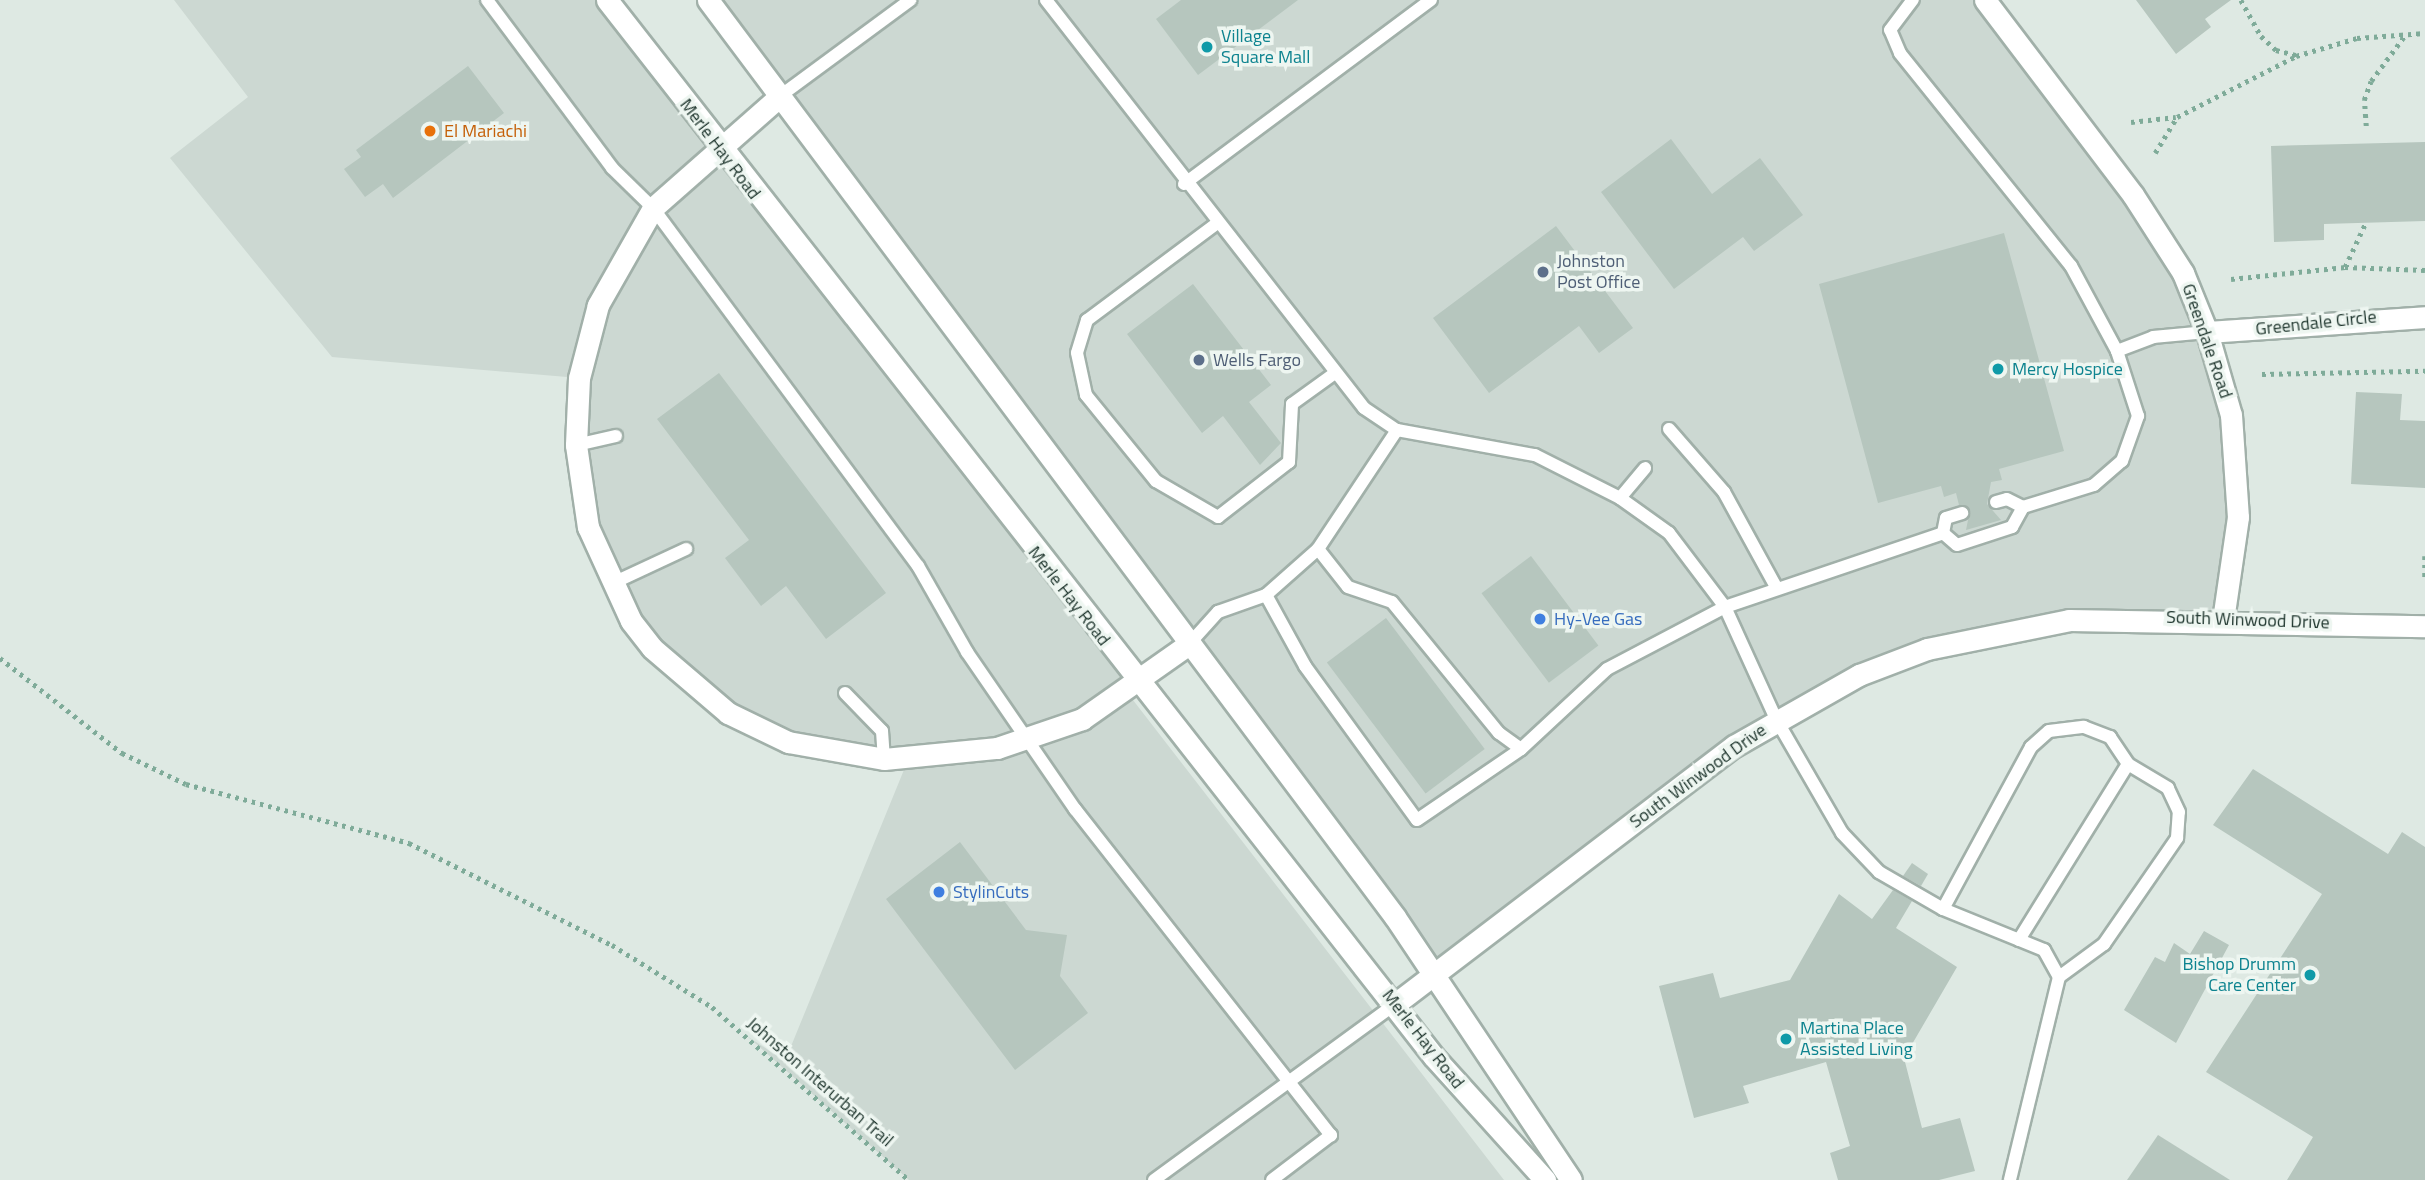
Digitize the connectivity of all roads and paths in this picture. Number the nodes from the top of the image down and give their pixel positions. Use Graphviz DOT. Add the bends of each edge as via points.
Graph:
graph roads {
  1 [pos="487,0"];
  2 [pos="607,0"];
  3 [pos="708,0"];
  4 [pos="910,0"];
  5 [pos="1046,0"];
  6 [pos="1431,0"];
  7 [pos="1913,0"];
  8 [pos="1985,0"];
  9 [pos="2241,0"];
  10 [pos="2407,33"];
  11 [pos="2425,33"];
  12 [pos="2296,56"];
  13 [pos="780,96"];
  14 [pos="2177,117"];
  15 [pos="2131,122"];
  16 [pos="2366,126"];
  17 [pos="718,144"];
  18 [pos="2155,153"];
  19 [pos="1184,184"];
  20 [pos="653,208"];
  21 [pos="2366,222"];
  22 [pos="1216,224"];
  23 [pos="2345,267"];
  24 [pos="2425,270"];
  25 [pos="2231,279"];
  26 [pos="2425,317"];
  27 [pos="2207,332"];
  28 [pos="2117,351"];
  29 [pos="2425,371"];
  30 [pos="1335,373"];
  31 [pos="2262,373"];
  32 [pos="1669,429"];
  33 [pos="1397,430"];
  34 [pos="617,436"];
  35 [pos="576,444"];
  36 [pos="1645,468"];
  37 [pos="1620,498"];
  38 [pos="1996,502"];
  39 [pos="2023,507"];
  40 [pos="1962,513"];
  41 [pos="1943,533"];
  42 [pos="686,549"];
  43 [pos="1318,549"];
  44 [pos="2425,556"];
  45 [pos="2425,579"];
  46 [pos="611,584"];
  47 [pos="1775,585"];
  48 [pos="1266,595"];
  49 [pos="1725,607"];
  50 [pos="2223,620"];
  51 [pos="2421,626"];
  52 [pos="1190,643"];
  53 [pos="0,658"];
  54 [pos="1138,683"];
  55 [pos="845,693"];
  56 [pos="1776,719"];
  57 [pos="1031,737"];
  58 [pos="1521,749"];
  59 [pos="884,759"];
  60 [pos="2128,764"];
  61 [pos="1943,909"];
  62 [pos="2019,940"];
  63 [pos="1434,975"];
  64 [pos="2059,977"];
  65 [pos="1395,1004"];
  66 [pos="1289,1076"];
  67 [pos="909,1180"];
  68 [pos="1154,1180"];
  69 [pos="1272,1180"];
  70 [pos="1545,1180"];
  71 [pos="1572,1180"];
  72 [pos="2010,1180"];
  1 -- 20 [label="lane" via="612,168"];
  2 -- 17 [label="street, Merle Hay Road"];
  3 -- 13 [label="street"];
  4 -- 13 [label="lane"];
  5 -- 19 [label="lane"];
  6 -- 19 [label="lane"];
  7 -- 28 [label="lane" via="1889,30 1900,53 2071,266"];
  8 -- 27 [label="street, Greendale Road" via="2133,195 2183,273"];
  9 -- 12 [label="path" via="2261,36 2276,50"];
  10 -- 11 [label="path"];
  10 -- 12 [label="path" via="2357,38"];
  10 -- 16 [label="path" via="2371,81 2364,100"];
  12 -- 14 [label="path"];
  13 -- 17 [label="street"];
  13 -- 52 [label="street"];
  14 -- 15 [label="path"];
  14 -- 18 [label="path"];
  17 -- 20 [label="street"];
  17 -- 54 [label="street, Merle Hay Road"];
  19 -- 22 [label="lane"];
  20 -- 35 [label="street" via="598,305 579,378"];
  20 -- 57 [label="lane" via="918,566 967,652"];
  21 -- 23 [label="path"];
  22 -- 30 [label="lane"];
  22 -- 30 [label="lane" via="1087,320 1077,353 1086,395 1156,481 1218,517 1289,462 1292,404"];
  23 -- 24 [label="path"];
  23 -- 25 [label="path"];
  26 -- 27 [label="street, Greendale Circle"];
  27 -- 28 [label="lane" via="2153,337"];
  27 -- 50 [label="street, Greendale Road" via="2231,415 2238,517"];
  28 -- 39 [label="lane" via="2138,416 2122,461 2094,485"];
  29 -- 31 [label="path"];
  30 -- 33 [label="lane" via="1363,408"];
  32 -- 47 [label="lane" via="1724,492"];
  33 -- 37 [label="lane" via="1535,454"];
  33 -- 43 [label="lane"];
  34 -- 35 [label="lane"];
  35 -- 46 [label="street" via="588,527"];
  36 -- 37 [label="lane"];
  37 -- 49 [label="lane" via="1669,533"];
  38 -- 39 [label="lane" via="2007,499"];
  39 -- 41 [label="lane" via="2011,527 1956,545"];
  40 -- 41 [label="lane" via="1946,518"];
  41 -- 47 [label="lane"];
  42 -- 46 [label="lane"];
  43 -- 48 [label="lane"];
  43 -- 58 [label="lane" via="1349,587 1392,601 1499,733"];
  44 -- 45 [label="path"];
  46 -- 59 [label="street" via="652,648 728,713 788,742"];
  47 -- 49 [label="lane"];
  48 -- 52 [label="lane" via="1217,612"];
  48 -- 58 [label="lane" via="1305,666 1418,820"];
  49 -- 56 [label="lane"];
  49 -- 58 [label="lane" via="1607,669"];
  50 -- 51 [label="street, South Winwood Drive"];
  50 -- 56 [label="street, South Winwood Drive" via="2082,620 1998,631 1860,675"];
  52 -- 54 [label="street"];
  52 -- 63 [label="street"];
  53 -- 67 [label="path, Johnston Interurban Trail" via="132,758 186,784 409,843 612,945 712,1007"];
  54 -- 57 [label="street" via="1082,719"];
  54 -- 65 [label="street, Merle Hay Road"];
  55 -- 59 [label="lane" via="882,731"];
  56 -- 61 [label="lane" via="1842,834 1879,872"];
  56 -- 63 [label="street, South Winwood Drive"];
  57 -- 59 [label="street" via="997,748"];
  57 -- 66 [label="lane" via="1074,809"];
  60 -- 61 [label="lane" via="2110,737 2084,727 2049,731 2031,747"];
  60 -- 62 [label="lane"];
  60 -- 64 [label="lane" via="2168,788 2179,812 2177,838 2104,944"];
  61 -- 62 [label="lane"];
  62 -- 64 [label="lane" via="2044,950"];
  63 -- 65 [label="street, South Winwood Drive"];
  63 -- 71 [label="street"];
  64 -- 72 [label="lane"];
  65 -- 66 [label="lane"];
  65 -- 70 [label="street, Merle Hay Road"];
  66 -- 68 [label="lane"];
  66 -- 69 [label="lane" via="1331,1135"];
}
